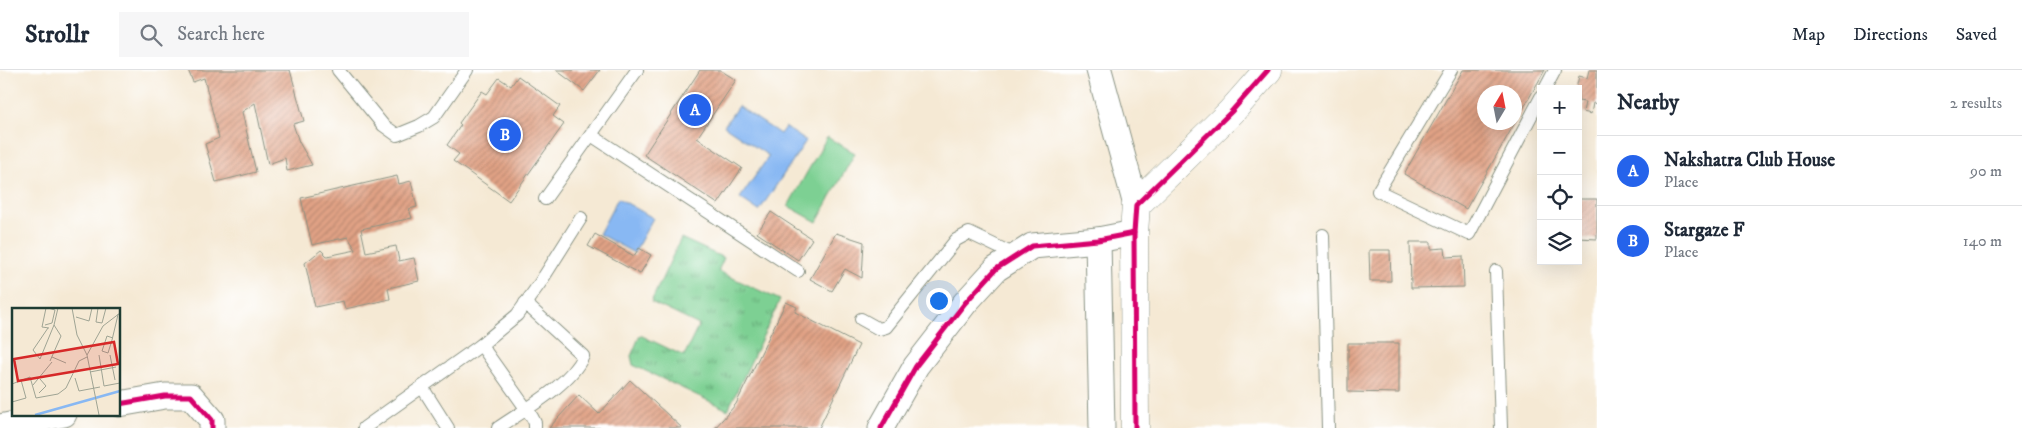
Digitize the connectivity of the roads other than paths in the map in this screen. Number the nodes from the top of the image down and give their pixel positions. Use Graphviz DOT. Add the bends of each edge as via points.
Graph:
graph roads {
  1 [pos="338,70"];
  2 [pos="467,70"];
  3 [pos="637,70"];
  4 [pos="1099,70"];
  5 [pos="1268,70"];
  6 [pos="1451,70"];
  7 [pos="1555,70"];
  8 [pos="1547,85"];
  9 [pos="1537,105"];
  10 [pos="591,135"];
  11 [pos="545,199"];
  12 [pos="1136,205"];
  13 [pos="581,218"];
  14 [pos="1134,233"];
  15 [pos="1323,235"];
  16 [pos="1098,240"];
  17 [pos="1017,256"];
  18 [pos="798,271"];
  19 [pos="1496,271"];
  20 [pos="525,303"];
  21 [pos="861,319"];
  22 [pos="481,345"];
  23 [pos="422,387"];
  24 [pos="120,404"];
  25 [pos="526,409"];
  26 [pos="41,422"];
  27 [pos="0,426"];
  28 [pos="212,428"];
  29 [pos="364,428"];
  30 [pos="448,428"];
  31 [pos="498,428"];
  32 [pos="535,428"];
  33 [pos="882,428"];
  34 [pos="1102,428"];
  35 [pos="1135,428"];
  36 [pos="1328,428"];
  37 [pos="1501,428"];
  1 -- 2 [label="lane" via="382,125 397,135 434,117"];
  3 -- 10 [label="lane"];
  4 -- 12 [label="street"];
  5 -- 12 [label="street" via="1231,112"];
  6 -- 9 [label="lane" via="1378,191 1469,234"];
  7 -- 8 [label="lane"];
  10 -- 11 [label="lane"];
  10 -- 18 [label="lane"];
  12 -- 14 [label="street"];
  13 -- 20 [label="lane"];
  14 -- 16 [label="street"];
  14 -- 35 [label="street"];
  15 -- 36 [label="lane"];
  16 -- 17 [label="street" via="1032,246"];
  16 -- 34 [label="street"];
  17 -- 21 [label="lane" via="969,233 956,240 886,327 879,329"];
  17 -- 33 [label="street" via="996,269 959,311 916,366"];
  19 -- 37 [label="lane"];
  20 -- 22 [label="lane" via="517,315"];
  20 -- 25 [label="lane" via="583,356 578,368"];
  22 -- 23 [label="lane"];
  22 -- 25 [label="lane"];
  23 -- 29 [label="lane"];
  23 -- 30 [label="lane"];
  24 -- 28 [label="street" via="165,396 191,396 212,420"];
  25 -- 31 [label="lane"];
  25 -- 32 [label="lane"];
  26 -- 27 [label="street"];
}
